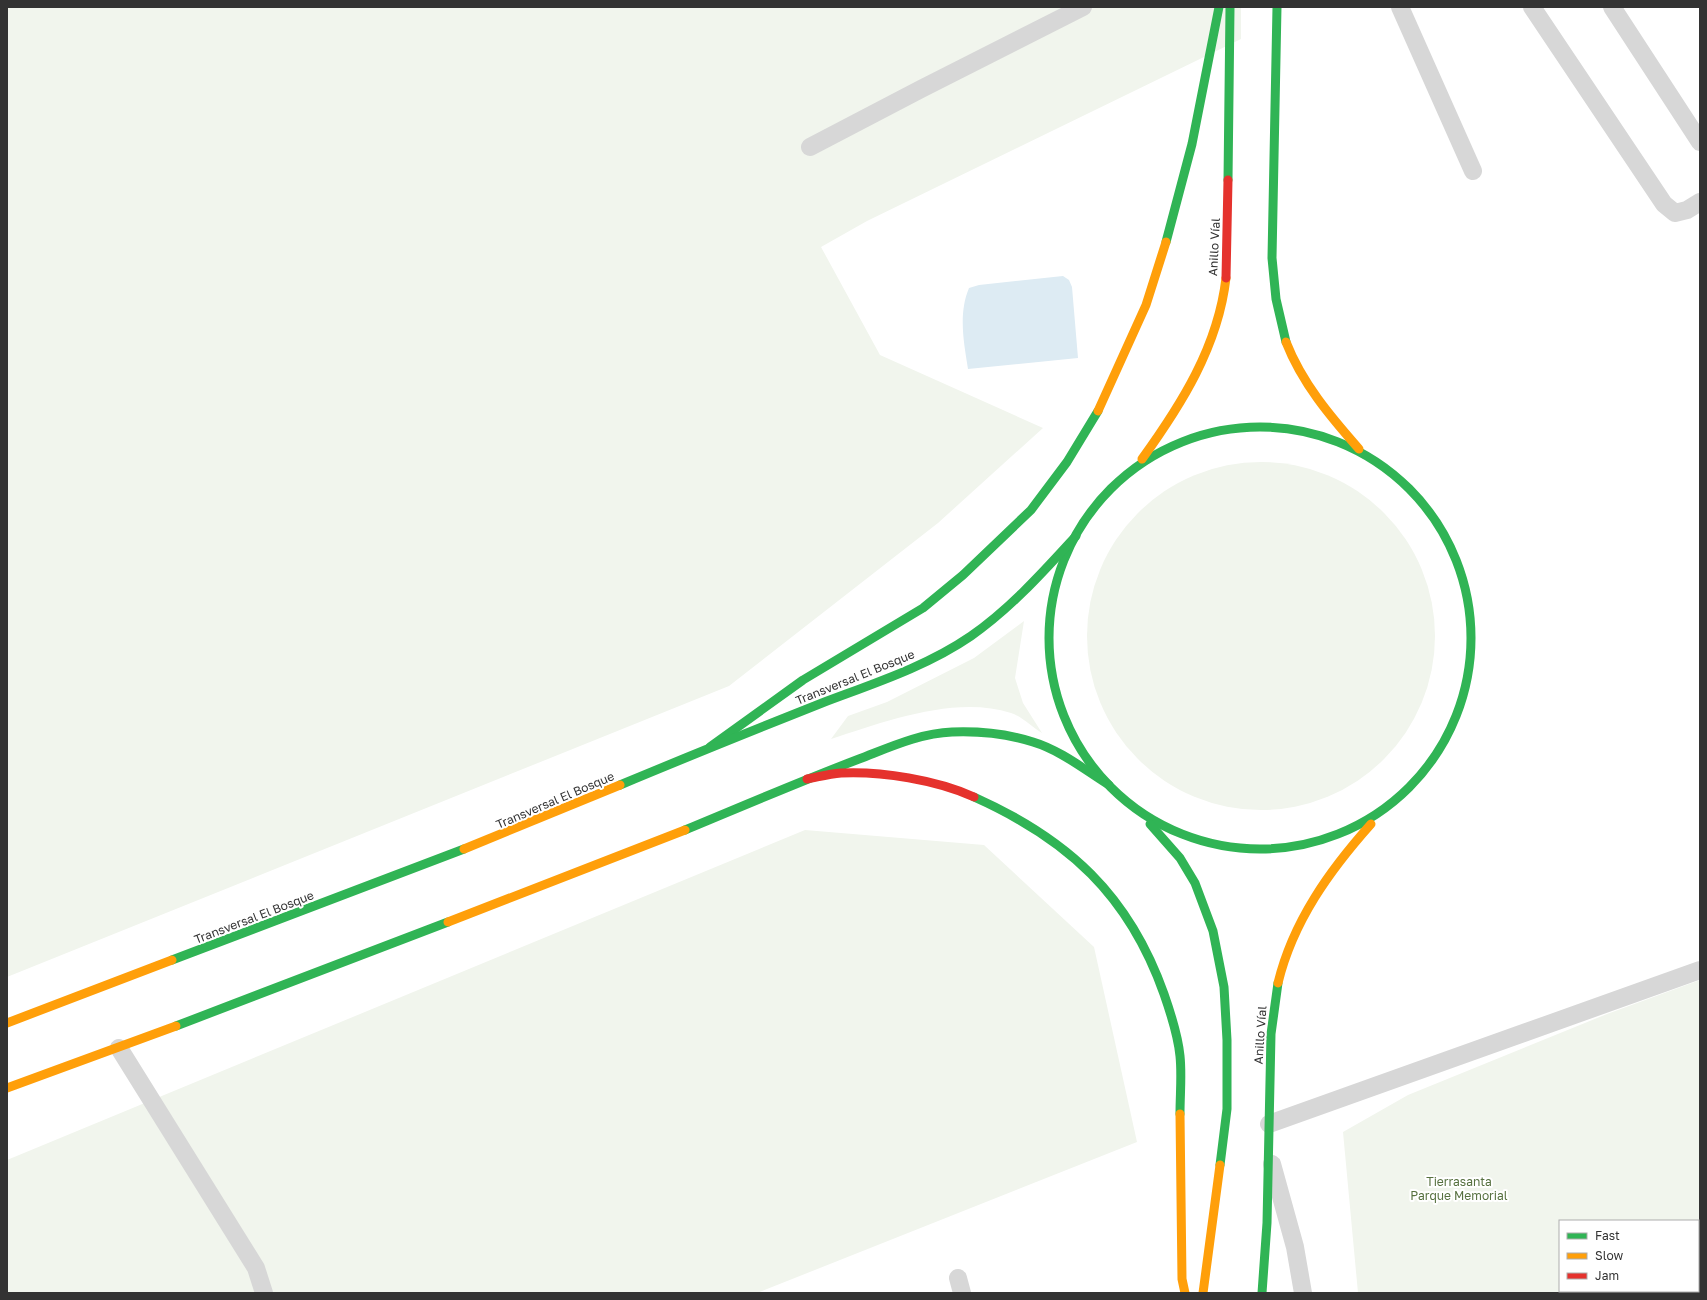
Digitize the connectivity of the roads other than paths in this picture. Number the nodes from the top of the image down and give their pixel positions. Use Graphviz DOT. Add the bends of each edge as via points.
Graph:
graph roads {
  1 [pos="1083,7"];
  2 [pos="1219,7"];
  3 [pos="1230,7"];
  4 [pos="1277,7"];
  5 [pos="1400,7"];
  6 [pos="1532,7"];
  7 [pos="1612,7"];
  8 [pos="1700,142"];
  9 [pos="810,147"];
  10 [pos="1473,171"];
  11 [pos="1700,202"];
  12 [pos="1364,454"];
  13 [pos="1138,465"];
  14 [pos="1076,536"];
  15 [pos="710,748"];
  16 [pos="808,779"];
  17 [pos="1109,785"];
  18 [pos="1384,810"];
  19 [pos="1140,812"];
  20 [pos="1700,970"];
  21 [pos="7,1023"];
  22 [pos="119,1048"];
  23 [pos="7,1088"];
  24 [pos="1269,1124"];
  25 [pos="1269,1150"];
  26 [pos="264,1293"];
  27 [pos="1186,1293"];
  28 [pos="1203,1293"];
  29 [pos="1262,1293"];
  30 [pos="1303,1293"];
  1 -- 9 [label="lane"];
  2 -- 15 [label="main road" via="1192,144 1158,271 1114,378 1084,436 1063,468 1031,510 963,575 923,608 803,680"];
  3 -- 13 [label="main road, Anillo Víal" via="1228,244 1224,291 1217,324 1193,380 1170,421"];
  4 -- 12 [label="main road" via="1272,239 1274,294 1285,340 1297,366 1322,407"];
  5 -- 10 [label="lane"];
  6 -- 11 [label="lane" via="1664,204 1675,213 1687,210"];
  7 -- 8 [label="lane"];
  12 -- 13 [label="main road" via="1315,434 1263,426 1210,432 1185,440"];
  12 -- 18 [label="main road" via="1412,491 1431,514 1447,540 1459,568 1467,597 1471,627 1466,688 1453,723 1427,769 1407,791"];
  13 -- 14 [label="main road" via="1103,497"];
  14 -- 15 [label="main road, Transversal El Bosque" via="1018,598 969,637 910,669"];
  14 -- 17 [label="main road" via="1062,567 1053,599 1049,632 1051,666 1058,699 1071,730 1087,759"];
  15 -- 21 [label="main road, Transversal El Bosque" via="506,833"];
  16 -- 17 [label="main road" via="900,744 951,732 979,733 1033,742 1056,752"];
  16 -- 22 [label="main road" via="649,845"];
  16 -- 27 [label="main road" via="842,773 885,774 928,781 970,793 1009,811 1046,835 1079,862 1109,894 1134,929 1155,968 1170,1009 1180,1051 1182,1279"];
  17 -- 19 [label="main road"];
  18 -- 19 [label="main road" via="1356,828 1326,840 1295,848 1262,850 1230,848 1199,841 1169,829"];
  18 -- 24 [label="main road, Anillo Víal" via="1350,846 1329,874 1294,936 1283,964 1272,1013"];
  19 -- 28 [label="main road" via="1180,858 1195,882 1213,931 1224,987 1227,1109"];
  20 -- 24 [label="lane"];
  22 -- 23 [label="main road"];
  22 -- 26 [label="lane" via="256,1268"];
  24 -- 25 [label="main road, Anillo Víal"];
  25 -- 29 [label="main road, Anillo Víal"];
  25 -- 30 [label="lane" via="1295,1247"];
}
